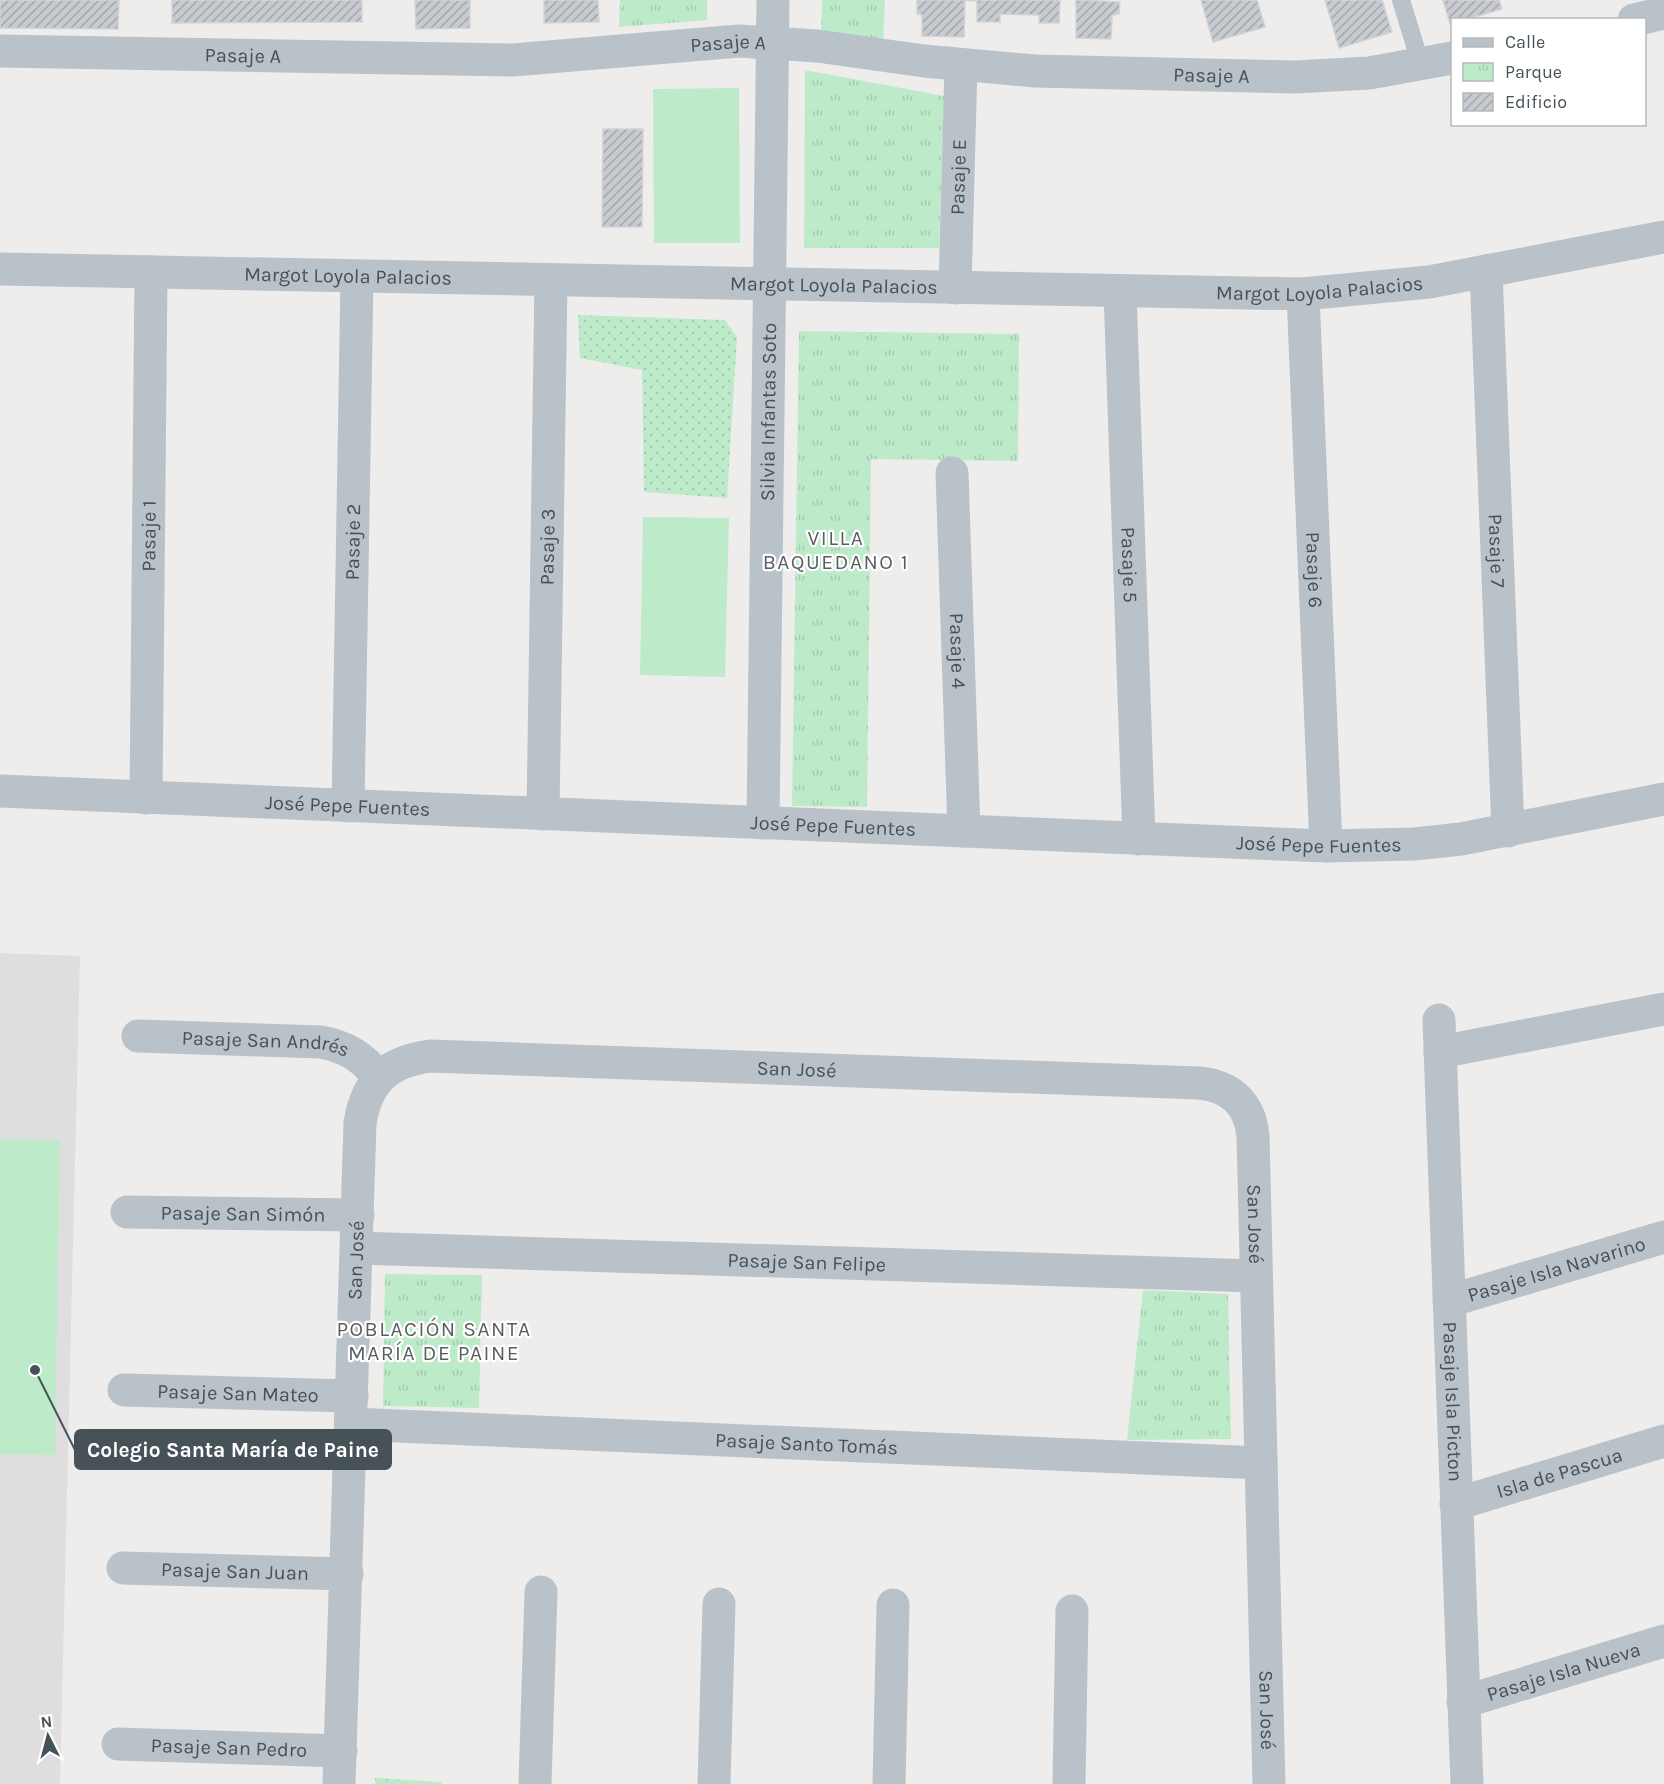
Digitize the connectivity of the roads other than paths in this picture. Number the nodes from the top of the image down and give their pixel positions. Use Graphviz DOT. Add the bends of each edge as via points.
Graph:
graph roads {
  1 [pos="773,0"];
  2 [pos="1401,0"];
  3 [pos="1664,13"];
  4 [pos="1643,18"];
  5 [pos="773,42"];
  6 [pos="0,51"];
  7 [pos="1451,58"];
  8 [pos="961,65"];
  9 [pos="1421,65"];
  10 [pos="1664,237"];
  11 [pos="0,269"];
  12 [pos="1486,271"];
  13 [pos="151,272"];
  14 [pos="357,276"];
  15 [pos="551,280"];
  16 [pos="771,285"];
  17 [pos="955,288"];
  18 [pos="1120,292"];
  19 [pos="1303,294"];
  20 [pos="952,473"];
  21 [pos="0,792"];
  22 [pos="146,798"];
  23 [pos="1664,799"];
  24 [pos="348,806"];
  25 [pos="543,814"];
  26 [pos="763,823"];
  27 [pos="964,831"];
  28 [pos="1508,831"];
  29 [pos="1139,839"];
  30 [pos="1326,846"];
  31 [pos="1664,1009"];
  32 [pos="1439,1020"];
  33 [pos="138,1036"];
  34 [pos="1440,1052"];
  35 [pos="379,1078"];
  36 [pos="128,1212"];
  37 [pos="358,1215"];
  38 [pos="1664,1237"];
  39 [pos="357,1248"];
  40 [pos="1256,1276"];
  41 [pos="1449,1301"];
  42 [pos="124,1390"];
  43 [pos="352,1410"];
  44 [pos="1664,1441"];
  45 [pos="1261,1462"];
  46 [pos="1456,1504"];
  47 [pos="123,1568"];
  48 [pos="347,1574"];
  49 [pos="541,1592"];
  50 [pos="719,1604"];
  51 [pos="893,1605"];
  52 [pos="1072,1611"];
  53 [pos="1664,1641"];
  54 [pos="1463,1702"];
  55 [pos="118,1744"];
  56 [pos="341,1751"];
  57 [pos="339,1784"];
  58 [pos="536,1784"];
  59 [pos="714,1784"];
  60 [pos="889,1784"];
  61 [pos="1069,1784"];
  62 [pos="1269,1784"];
  63 [pos="1467,1784"];
  1 -- 5 [label="street, Silvia Infantas Soto"];
  2 -- 9 [label="lane"];
  3 -- 4 [label="street"];
  5 -- 6 [label="street, Pasaje A" via="705,42 568,58 513,60"];
  5 -- 8 [label="street, Pasaje A"];
  5 -- 16 [label="street, Silvia Infantas Soto"];
  7 -- 9 [label="street, Pasaje A"];
  8 -- 9 [label="street, Pasaje A" via="1035,71 1296,77"];
  8 -- 17 [label="street, Pasaje E"];
  10 -- 12 [label="street, Margot Loyola Palacios"];
  11 -- 13 [label="street, Margot Loyola Palacios"];
  12 -- 19 [label="street, Margot Loyola Palacios" via="1383,287"];
  12 -- 28 [label="street, Pasaje 7"];
  13 -- 14 [label="street, Margot Loyola Palacios"];
  13 -- 22 [label="street, Pasaje 1"];
  14 -- 15 [label="street, Margot Loyola Palacios"];
  14 -- 24 [label="street, Pasaje 2"];
  15 -- 16 [label="street, Margot Loyola Palacios"];
  15 -- 25 [label="street, Pasaje 3"];
  16 -- 17 [label="street, Margot Loyola Palacios"];
  16 -- 26 [label="street, Silvia Infantas Soto"];
  17 -- 18 [label="street, Margot Loyola Palacios"];
  18 -- 19 [label="street, Margot Loyola Palacios"];
  18 -- 29 [label="street, Pasaje 5"];
  19 -- 30 [label="street, Pasaje 6"];
  20 -- 27 [label="street, Pasaje 4"];
  21 -- 22 [label="street, José Pepe Fuentes"];
  22 -- 24 [label="street, José Pepe Fuentes"];
  23 -- 28 [label="street, José Pepe Fuentes"];
  24 -- 25 [label="street, José Pepe Fuentes"];
  25 -- 26 [label="street, José Pepe Fuentes"];
  26 -- 27 [label="street, José Pepe Fuentes"];
  27 -- 29 [label="street, José Pepe Fuentes"];
  28 -- 30 [label="street, José Pepe Fuentes" via="1414,844"];
  29 -- 30 [label="street, José Pepe Fuentes"];
  31 -- 34 [label="street"];
  32 -- 34 [label="street, Pasaje Isla Picton"];
  33 -- 35 [label="street, Pasaje San Andrés" via="321,1042 356,1054"];
  34 -- 41 [label="street, Pasaje Isla Picton"];
  35 -- 37 [label="street, San José" via="369,1091 360,1123"];
  35 -- 40 [label="street, San José" via="393,1066 430,1056 1212,1084 1237,1097 1252,1121"];
  36 -- 37 [label="street, Pasaje San Simón"];
  37 -- 39 [label="street, San José"];
  38 -- 41 [label="street, Pasaje Isla Navarino"];
  39 -- 40 [label="street, Pasaje San Felipe"];
  39 -- 43 [label="street, San José"];
  40 -- 45 [label="street, San José"];
  41 -- 46 [label="street, Pasaje Isla Picton"];
  42 -- 43 [label="street, Pasaje San Mateo"];
  43 -- 45 [label="street, Pasaje Santo Tomás"];
  43 -- 48 [label="street, San José"];
  44 -- 46 [label="street, Isla de Pascua"];
  45 -- 62 [label="street, San José"];
  46 -- 54 [label="street, Pasaje Isla Picton"];
  47 -- 48 [label="street, Pasaje San Juan"];
  48 -- 56 [label="street, San José"];
  49 -- 58 [label="street"];
  50 -- 59 [label="street"];
  51 -- 60 [label="street"];
  52 -- 61 [label="street"];
  53 -- 54 [label="street, Pasaje Isla Nueva"];
  54 -- 63 [label="street, Pasaje Isla Picton"];
  55 -- 56 [label="street, Pasaje San Pedro"];
  56 -- 57 [label="street, San José"];
}
